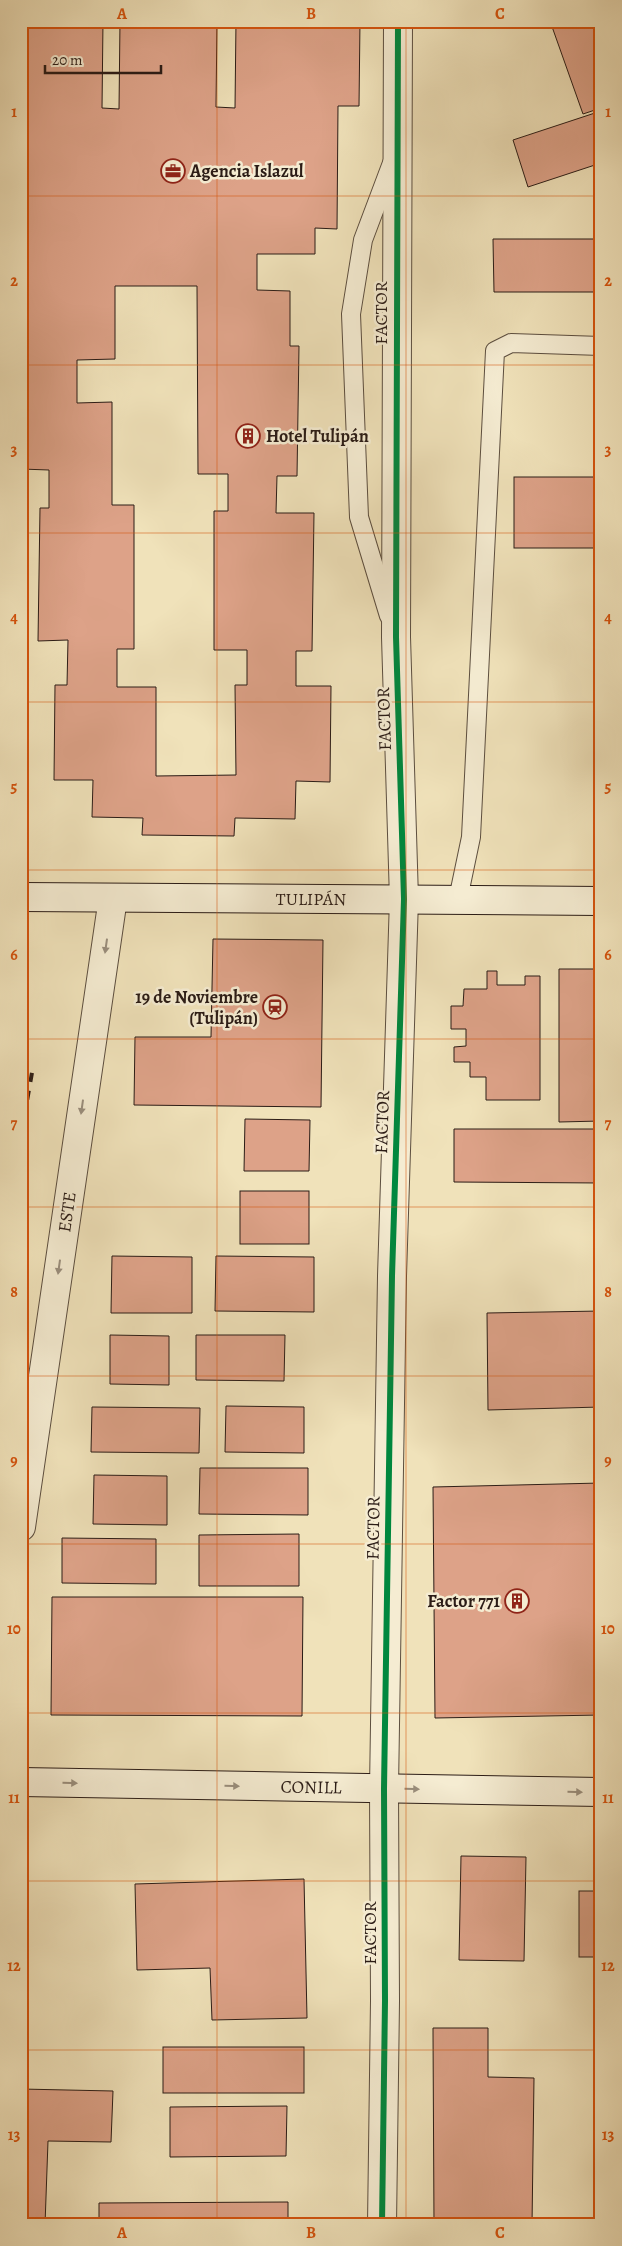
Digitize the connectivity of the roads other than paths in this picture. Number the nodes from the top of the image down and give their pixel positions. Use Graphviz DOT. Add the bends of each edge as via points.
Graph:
graph roads {
  1 [pos="398,21"];
  2 [pos="397,151"];
  3 [pos="601,346"];
  4 [pos="396,637"];
  5 [pos="21,897"];
  6 [pos="113,898"];
  7 [pos="404,899"];
  8 [pos="458,899"];
  9 [pos="601,901"];
  10 [pos="21,1527"];
  11 [pos="21,1782"];
  12 [pos="384,1788"];
  13 [pos="601,1792"];
  14 [pos="382,2225"];
  1 -- 2 [label="street, FACTOR"];
  2 -- 4 [label="street, FACTOR"];
  2 -- 4 [label="lane" via="363,240 351,314 359,517"];
  3 -- 8 [label="lane" via="511,343 495,350 471,836"];
  4 -- 7 [label="street, FACTOR"];
  5 -- 6 [label="street, TULIPÁN"];
  6 -- 7 [label="street, TULIPÁN"];
  6 -- 10 [label="street, ESTE, one-way"];
  7 -- 8 [label="street, TULIPÁN"];
  7 -- 12 [label="street, FACTOR" via="392,1286"];
  8 -- 9 [label="street, TULIPÁN"];
  11 -- 12 [label="street, CONILL, one-way"];
  12 -- 13 [label="street, CONILL, one-way"];
  12 -- 14 [label="street, FACTOR"];
}
